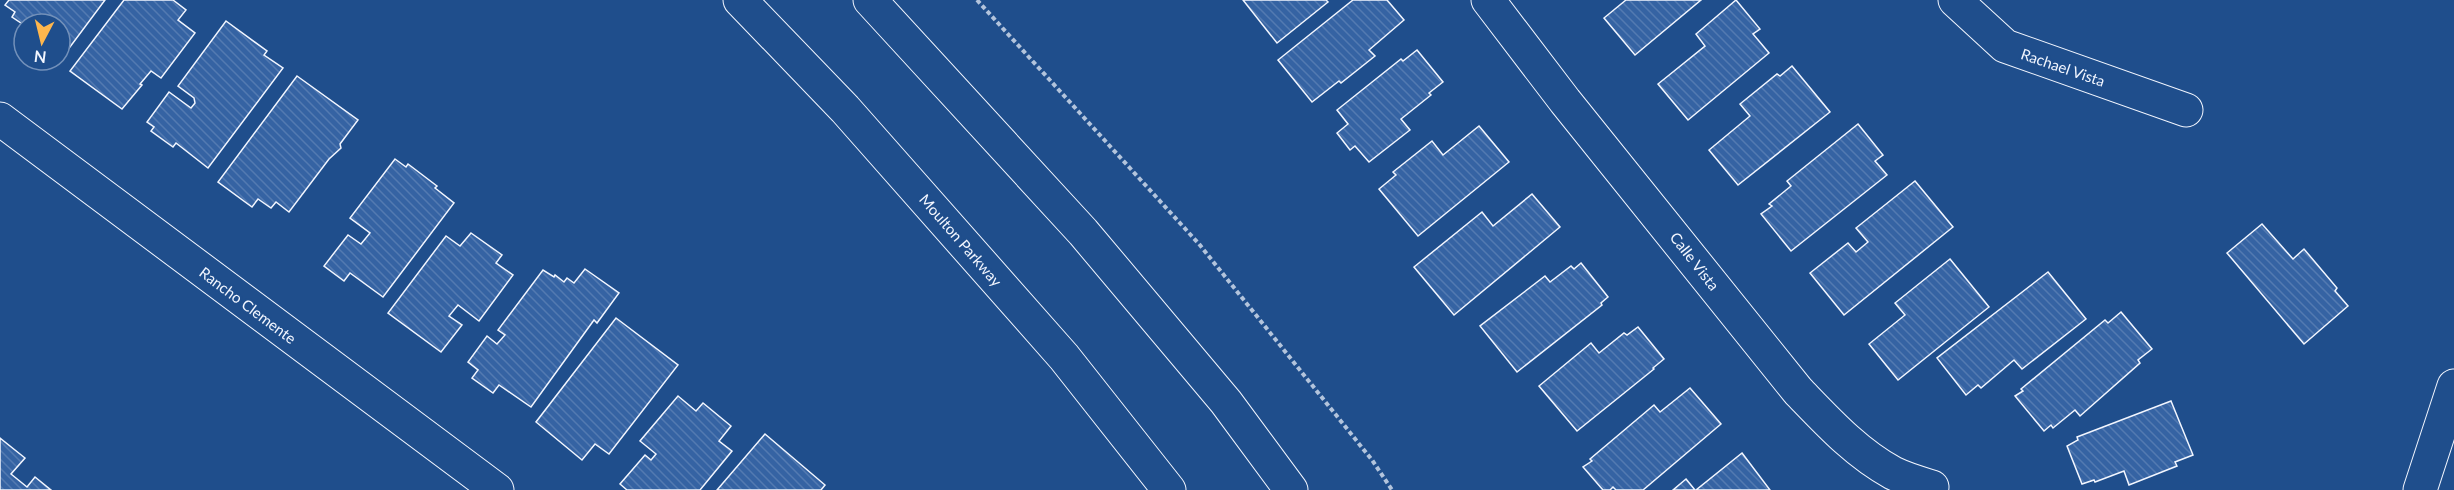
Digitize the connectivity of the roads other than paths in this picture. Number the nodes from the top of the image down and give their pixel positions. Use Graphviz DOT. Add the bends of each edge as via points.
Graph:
graph roads {
  1 [pos="740,0"];
  2 [pos="870,0"];
  3 [pos="1488,0"];
  4 [pos="1955,0"];
  5 [pos="2186,110"];
  6 [pos="0,119"];
  7 [pos="2454,386"];
  8 [pos="1932,488"];
  9 [pos="2427,489"];
  10 [pos="496,490"];
  11 [pos="1169,490"];
  12 [pos="1291,490"];
  1 -- 11 [label="street, Moulton Parkway" via="845,109 1064,357"];
  2 -- 12 [label="street" via="1083,232 1226,402"];
  3 -- 8 [label="street, Calle Vista" via="1798,392 1836,431 1893,473"];
  4 -- 5 [label="street, Rachael Vista" via="2005,46"];
  6 -- 10 [label="street, Rancho Clemente"];
  7 -- 9 [label="street"];
}
